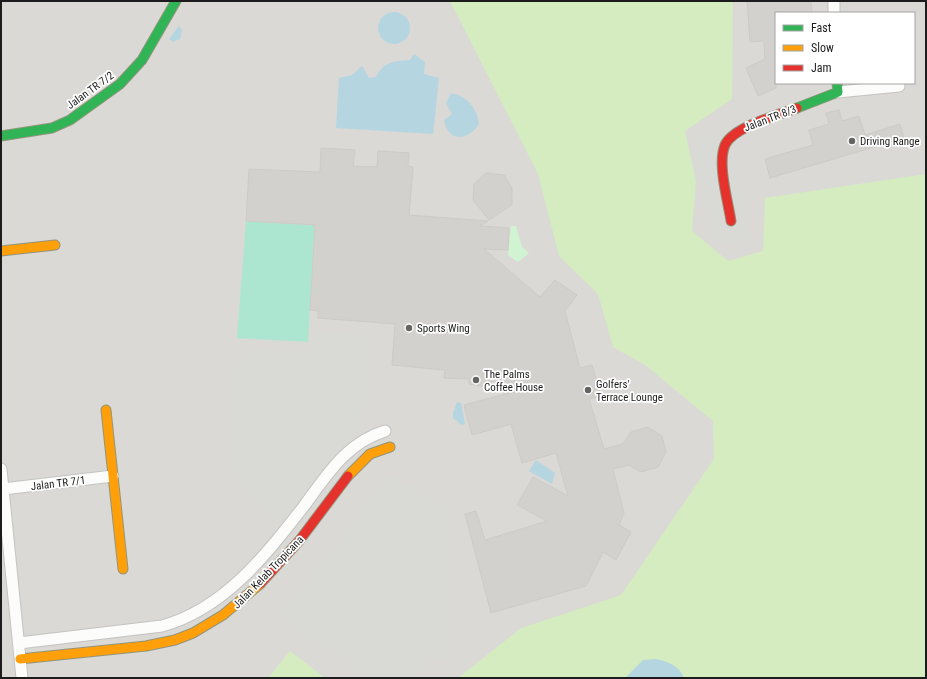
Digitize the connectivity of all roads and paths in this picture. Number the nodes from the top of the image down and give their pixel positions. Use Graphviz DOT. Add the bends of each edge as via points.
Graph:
graph roads {
  1 [pos="176,1"];
  2 [pos="834,1"];
  3 [pos="834,12"];
  4 [pos="899,86"];
  5 [pos="838,88"];
  6 [pos="1,136"];
  7 [pos="731,221"];
  8 [pos="55,245"];
  9 [pos="1,251"];
  10 [pos="106,410"];
  11 [pos="385,431"];
  12 [pos="390,447"];
  13 [pos="1,469"];
  14 [pos="113,476"];
  15 [pos="3,489"];
  16 [pos="124,569"];
  17 [pos="19,644"];
  18 [pos="20,659"];
  19 [pos="22,678"];
  1 -- 6 [label="street, Jalan TR 7/2" via="142,60 120,84 70,120 52,128"];
  2 -- 3 [label="street"];
  4 -- 5 [label="street"];
  5 -- 7 [label="street, Jalan TR 8/3" via="740,129 725,145 722,167"];
  8 -- 9 [label="street"];
  10 -- 14 [label="street"];
  11 -- 17 [label="street, Jalan Kelab Tropicana" via="365,438 346,454 259,562 220,596 197,611 162,626"];
  12 -- 18 [label="street, Jalan Kelab Tropicana" via="366,457 299,541 242,601 192,634 167,642"];
  13 -- 15 [label="street"];
  14 -- 15 [label="street, Jalan TR 7/1"];
  14 -- 16 [label="street"];
  15 -- 17 [label="street"];
  17 -- 18 [label="street"];
  18 -- 19 [label="street"];
}
